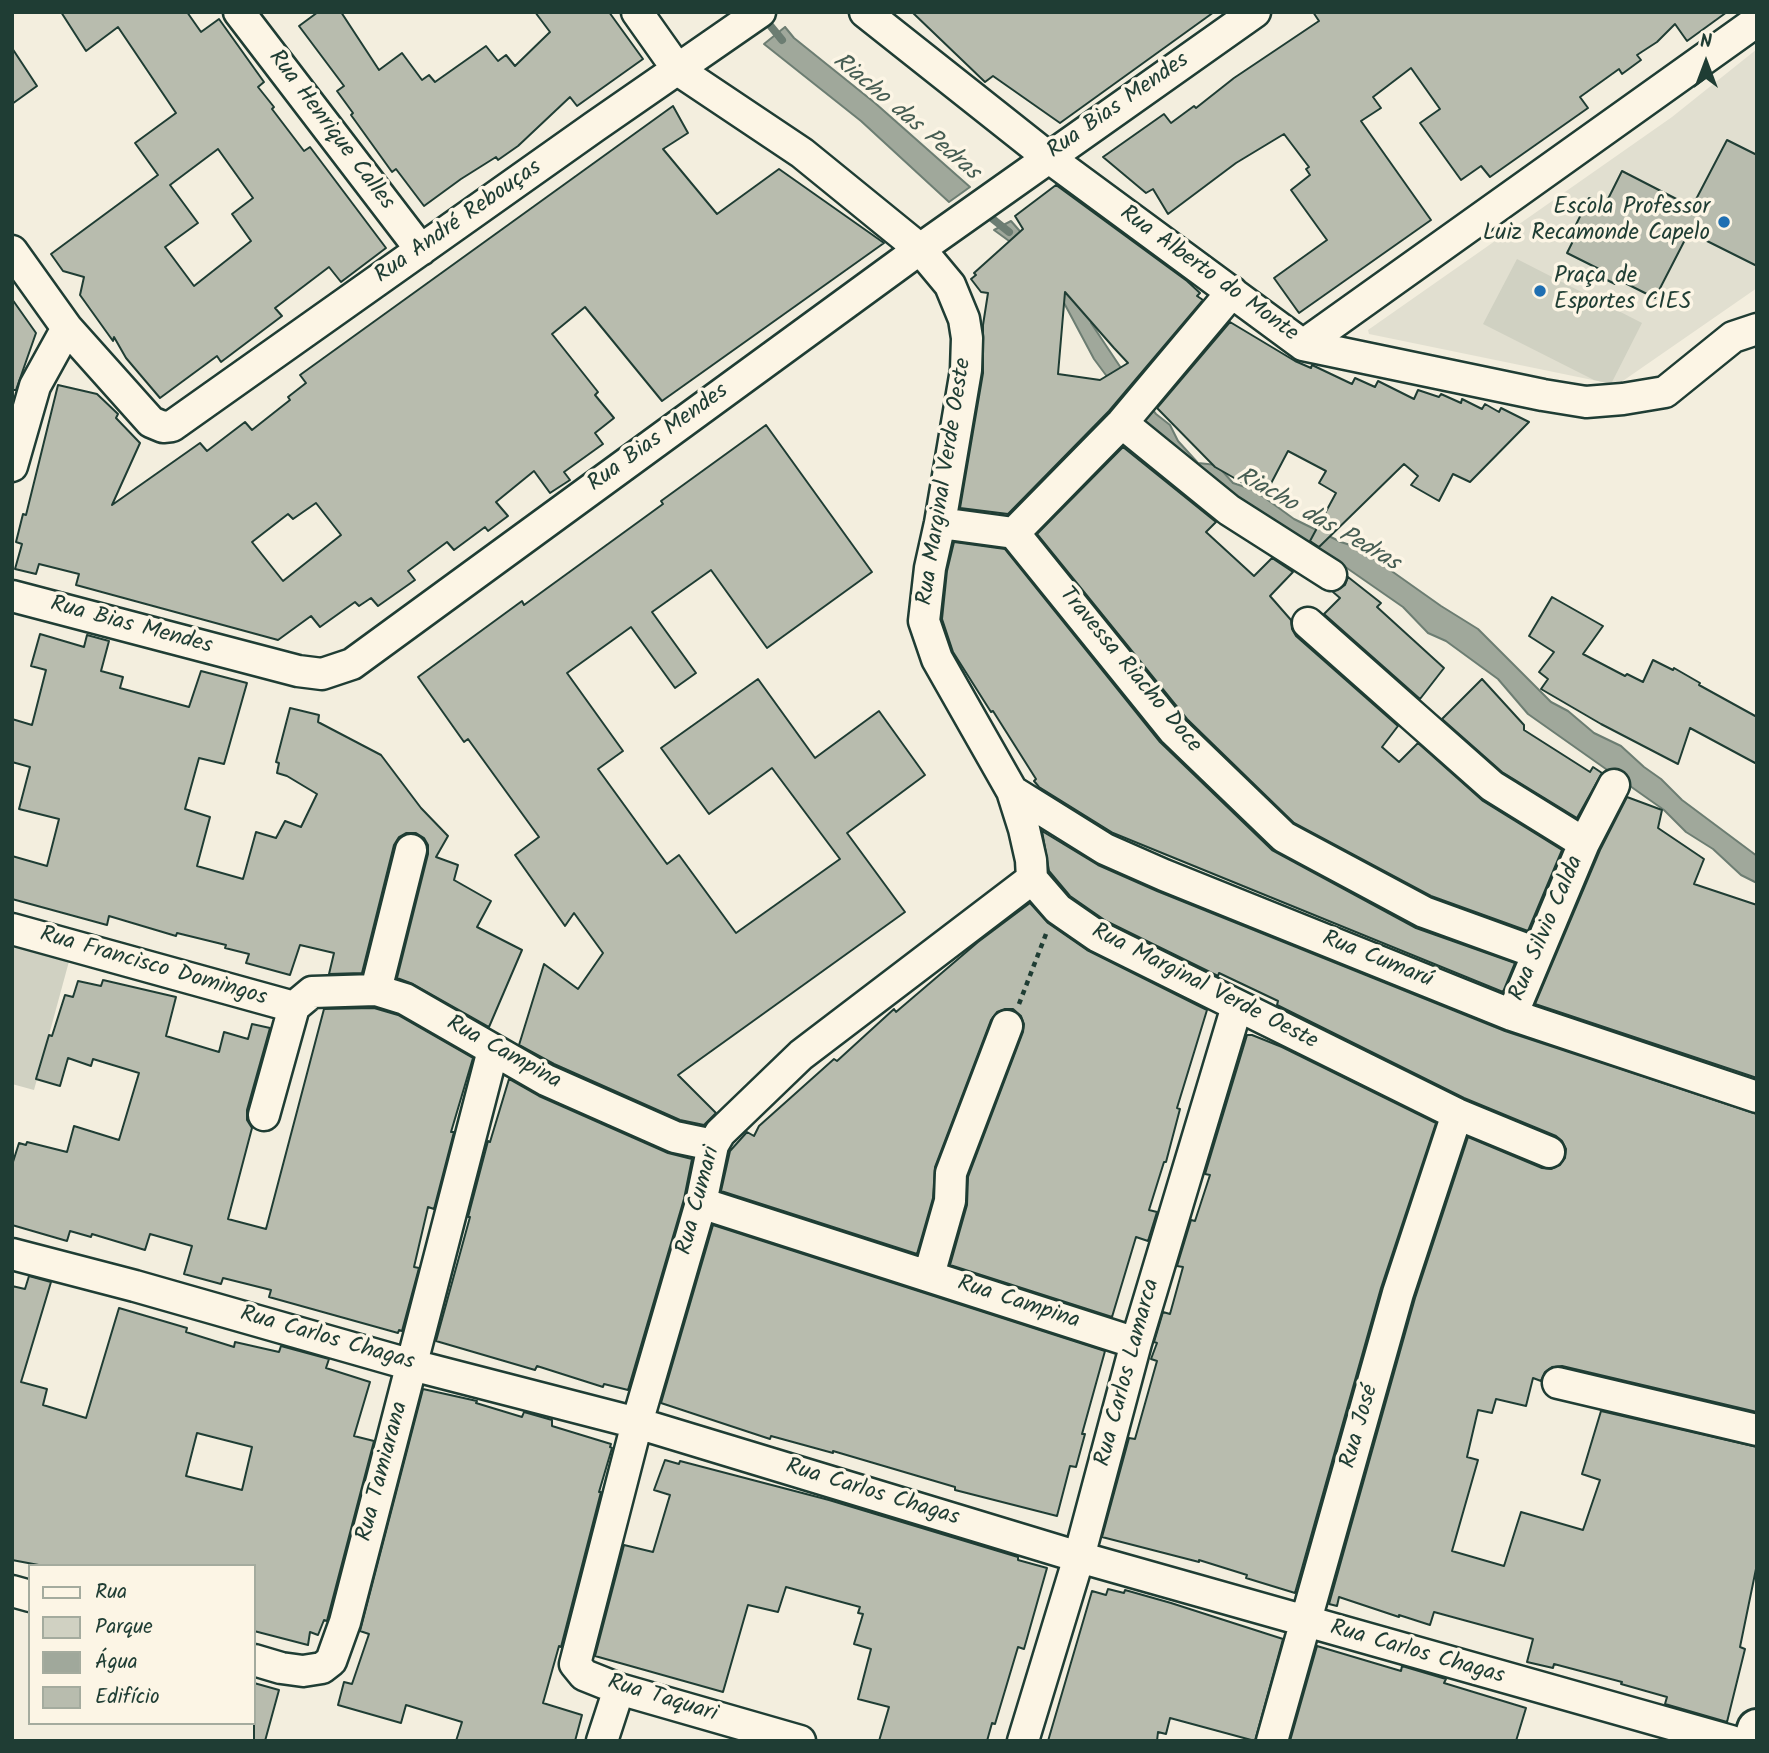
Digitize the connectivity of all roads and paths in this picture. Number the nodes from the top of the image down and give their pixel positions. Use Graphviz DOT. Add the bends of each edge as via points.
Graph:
graph roads {
  1 [pos="239,12"];
  2 [pos="638,12"];
  3 [pos="866,12"];
  4 [pos="1255,12"];
  5 [pos="753,17"];
  6 [pos="1757,21"];
  7 [pos="678,70"];
  8 [pos="1048,158"];
  9 [pos="920,249"];
  10 [pos="421,250"];
  11 [pos="12,251"];
  12 [pos="1232,292"];
  13 [pos="67,328"];
  14 [pos="1757,329"];
  15 [pos="1303,345"];
  16 [pos="1126,419"];
  17 [pos="12,466"];
  18 [pos="940,523"];
  19 [pos="1014,533"];
  20 [pos="1331,575"];
  21 [pos="12,596"];
  22 [pos="1308,623"];
  23 [pos="1614,785"];
  24 [pos="1012,790"];
  25 [pos="1584,843"];
  26 [pos="411,850"];
  27 [pos="1032,878"];
  28 [pos="1058,909"];
  29 [pos="12,929"];
  30 [pos="1537,953"];
  31 [pos="376,990"];
  32 [pos="1237,1006"];
  33 [pos="294,1007"];
  34 [pos="1512,1015"];
  35 [pos="1007,1026"];
  36 [pos="493,1050"];
  37 [pos="1757,1097"];
  38 [pos="1457,1114"];
  39 [pos="264,1115"];
  40 [pos="713,1145"];
  41 [pos="1549,1152"];
  42 [pos="701,1203"];
  43 [pos="12,1254"];
  44 [pos="929,1275"];
  45 [pos="1136,1343"];
  46 [pos="412,1365"];
  47 [pos="1558,1383"];
  48 [pos="637,1423"];
  49 [pos="1757,1430"];
  50 [pos="1079,1557"];
  51 [pos="1307,1623"];
  52 [pos="576,1658"];
  53 [pos="256,1660"];
  54 [pos="619,1689"];
  55 [pos="1757,1729"];
  56 [pos="602,1741"];
  57 [pos="800,1741"];
  58 [pos="1023,1741"];
  59 [pos="1272,1741"];
  60 [pos="1731,1741"];
  61 [pos="1753,1741"];
  1 -- 10 [label="street, Rua Henrique Calles"];
  2 -- 7 [label="street"];
  3 -- 8 [label="street, Rua Alberto do Monte"];
  4 -- 8 [label="street, Rua Bias Mendes"];
  5 -- 7 [label="street, Rua André Rebouças"];
  6 -- 15 [label="street"];
  7 -- 9 [label="street, Rua Marginal Verde Oeste" via="802,153"];
  7 -- 10 [label="street, Rua André Rebouças"];
  8 -- 9 [label="street, Rua Bias Mendes"];
  8 -- 12 [label="street, Rua Alberto do Monte"];
  9 -- 18 [label="street, Rua Marginal Verde Oeste" via="950,285 967,338 966,370"];
  9 -- 21 [label="street, Rua Bias Mendes" via="352,664 322,674 299,671"];
  10 -- 13 [label="street, Rua André Rebouças" via="172,426 150,422"];
  11 -- 13 [label="street"];
  12 -- 15 [label="street, Rua Alberto do Monte"];
  12 -- 16 [label="street"];
  13 -- 17 [label="street" via="35,386"];
  14 -- 15 [label="street, Rua Alberto do Monte" via="1733,337 1665,392 1586,402"];
  16 -- 19 [label="street"];
  16 -- 20 [label="street" via="1229,510"];
  18 -- 19 [label="street"];
  18 -- 24 [label="street, Rua Marginal Verde Oeste" via="924,621 937,659"];
  19 -- 30 [label="street, Travessa Riacho Doce" via="1174,731 1284,836 1424,912"];
  22 -- 25 [label="street" via="1492,786"];
  23 -- 25 [label="street, Rua Silvio Calda"];
  24 -- 27 [label="street, Rua Marginal Verde Oeste"];
  24 -- 34 [label="street, Rua Cumarú" via="1128,860"];
  25 -- 30 [label="street, Rua Silvio Calda"];
  26 -- 31 [label="street"];
  27 -- 28 [label="street, Rua Marginal Verde Oeste"];
  27 -- 40 [label="street, Rua Cumari" via="801,1055"];
  28 -- 32 [label="street, Rua Marginal Verde Oeste" via="1097,936"];
  28 -- 35 [label="path"];
  29 -- 33 [label="street, Rua Francisco Domingos"];
  30 -- 34 [label="street, Rua Silvio Calda"];
  31 -- 33 [label="street, Rua Campina" via="312,992"];
  31 -- 36 [label="street, Rua Campina" via="405,999"];
  32 -- 38 [label="street, Rua Marginal Verde Oeste"];
  32 -- 45 [label="street, Rua Carlos Lamarca"];
  33 -- 39 [label="street"];
  34 -- 37 [label="street, Rua Cumarú"];
  35 -- 44 [label="street" via="951,1173 950,1201"];
  36 -- 40 [label="street, Rua Campina" via="546,1080 675,1137"];
  36 -- 46 [label="street, Rua Tamiarana"];
  38 -- 41 [label="street, Rua Marginal Verde Oeste"];
  38 -- 51 [label="street, Rua José" via="1398,1293"];
  40 -- 42 [label="street, Rua Cumari"];
  42 -- 44 [label="street, Rua Campina"];
  42 -- 48 [label="street, Rua Cumari"];
  43 -- 46 [label="street, Rua Carlos Chagas"];
  44 -- 45 [label="street, Rua Campina"];
  45 -- 50 [label="street, Rua Carlos Lamarca"];
  46 -- 48 [label="street, Rua Carlos Chagas"];
  46 -- 53 [label="street, Rua Tamiarana" via="331,1661 322,1668 303,1671"];
  47 -- 49 [label="street"];
  48 -- 50 [label="street, Rua Carlos Chagas"];
  48 -- 52 [label="street, Rua Cumari"];
  50 -- 51 [label="street, Rua Carlos Chagas"];
  50 -- 58 [label="street, Rua Carlos Lamarca"];
  51 -- 59 [label="street, Rua José"];
  51 -- 60 [label="street, Rua Carlos Chagas"];
  52 -- 54 [label="street, Rua Taquari" via="584,1675"];
  54 -- 56 [label="street"];
  54 -- 57 [label="street, Rua Taquari"];
  55 -- 61 [label="main road"];
}
